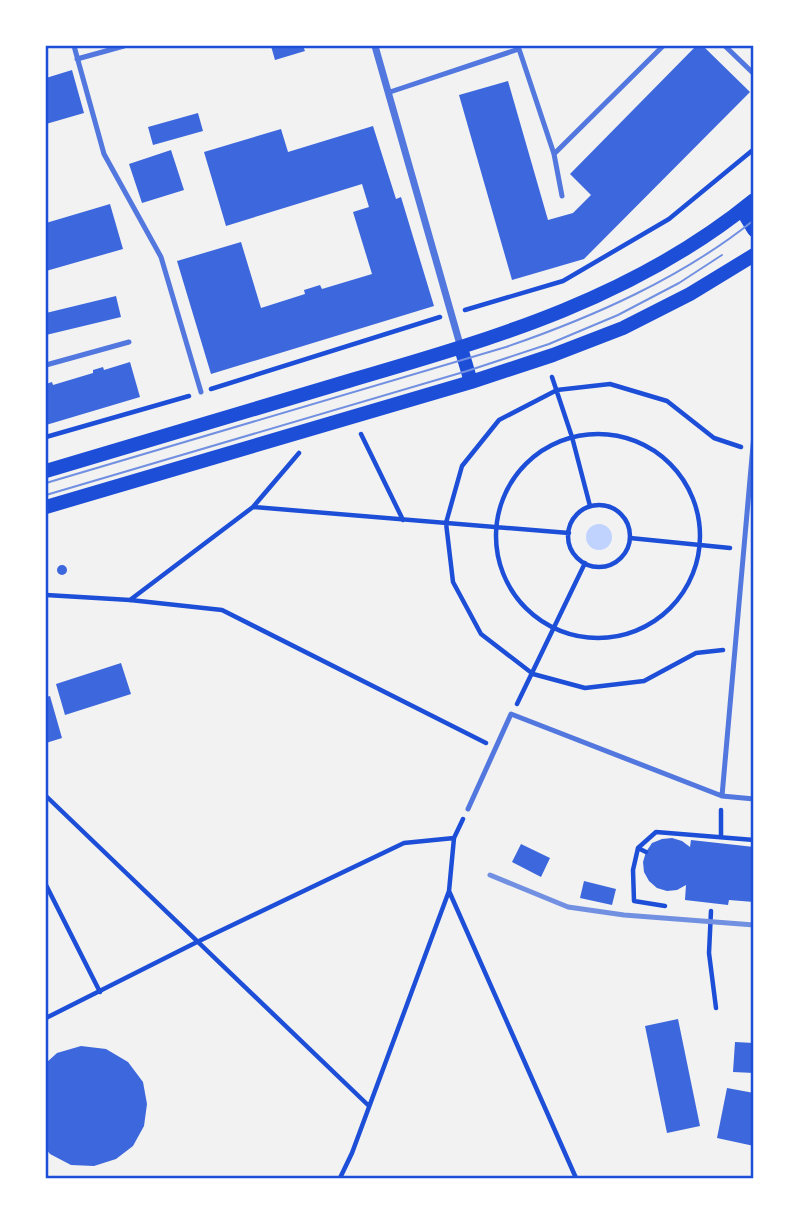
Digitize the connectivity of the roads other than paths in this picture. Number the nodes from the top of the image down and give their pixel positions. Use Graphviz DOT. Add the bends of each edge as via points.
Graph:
graph roads {
  1 [pos="74,46"];
  2 [pos="124,46"];
  3 [pos="375,46"];
  4 [pos="663,46"];
  5 [pos="725,46"];
  6 [pos="77,59"];
  7 [pos="754,74"];
  8 [pos="390,92"];
  9 [pos="554,154"];
  10 [pos="562,196"];
  11 [pos="748,205"];
  12 [pos="754,230"];
  13 [pos="754,255"];
  14 [pos="129,342"];
  15 [pos="461,348"];
  16 [pos="46,365"];
  17 [pos="471,382"];
  18 [pos="201,392"];
  19 [pos="754,434"];
  20 [pos="752,451"];
  21 [pos="46,471"];
  22 [pos="46,508"];
  23 [pos="722,796"];
  24 [pos="754,799"];
  25 [pos="468,809"];
  1 -- 6 [label="lane"];
  2 -- 6 [label="lane"];
  3 -- 8 [label="street"];
  4 -- 9 [label="lane"];
  5 -- 7 [label="lane"];
  6 -- 18 [label="lane" via="104,154 161,257"];
  8 -- 9 [label="lane" via="519,49"];
  8 -- 15 [label="street"];
  9 -- 10 [label="lane"];
  11 -- 12 [label="main road"];
  11 -- 15 [label="main road" via="665,262 610,291"];
  13 -- 17 [label="main road" via="690,295 622,328"];
  14 -- 16 [label="lane"];
  15 -- 17 [label="main road"];
  15 -- 21 [label="main road"];
  17 -- 22 [label="main road"];
  19 -- 20 [label="lane"];
  20 -- 23 [label="lane"];
  23 -- 24 [label="lane"];
  23 -- 25 [label="lane" via="511,714"];
}
